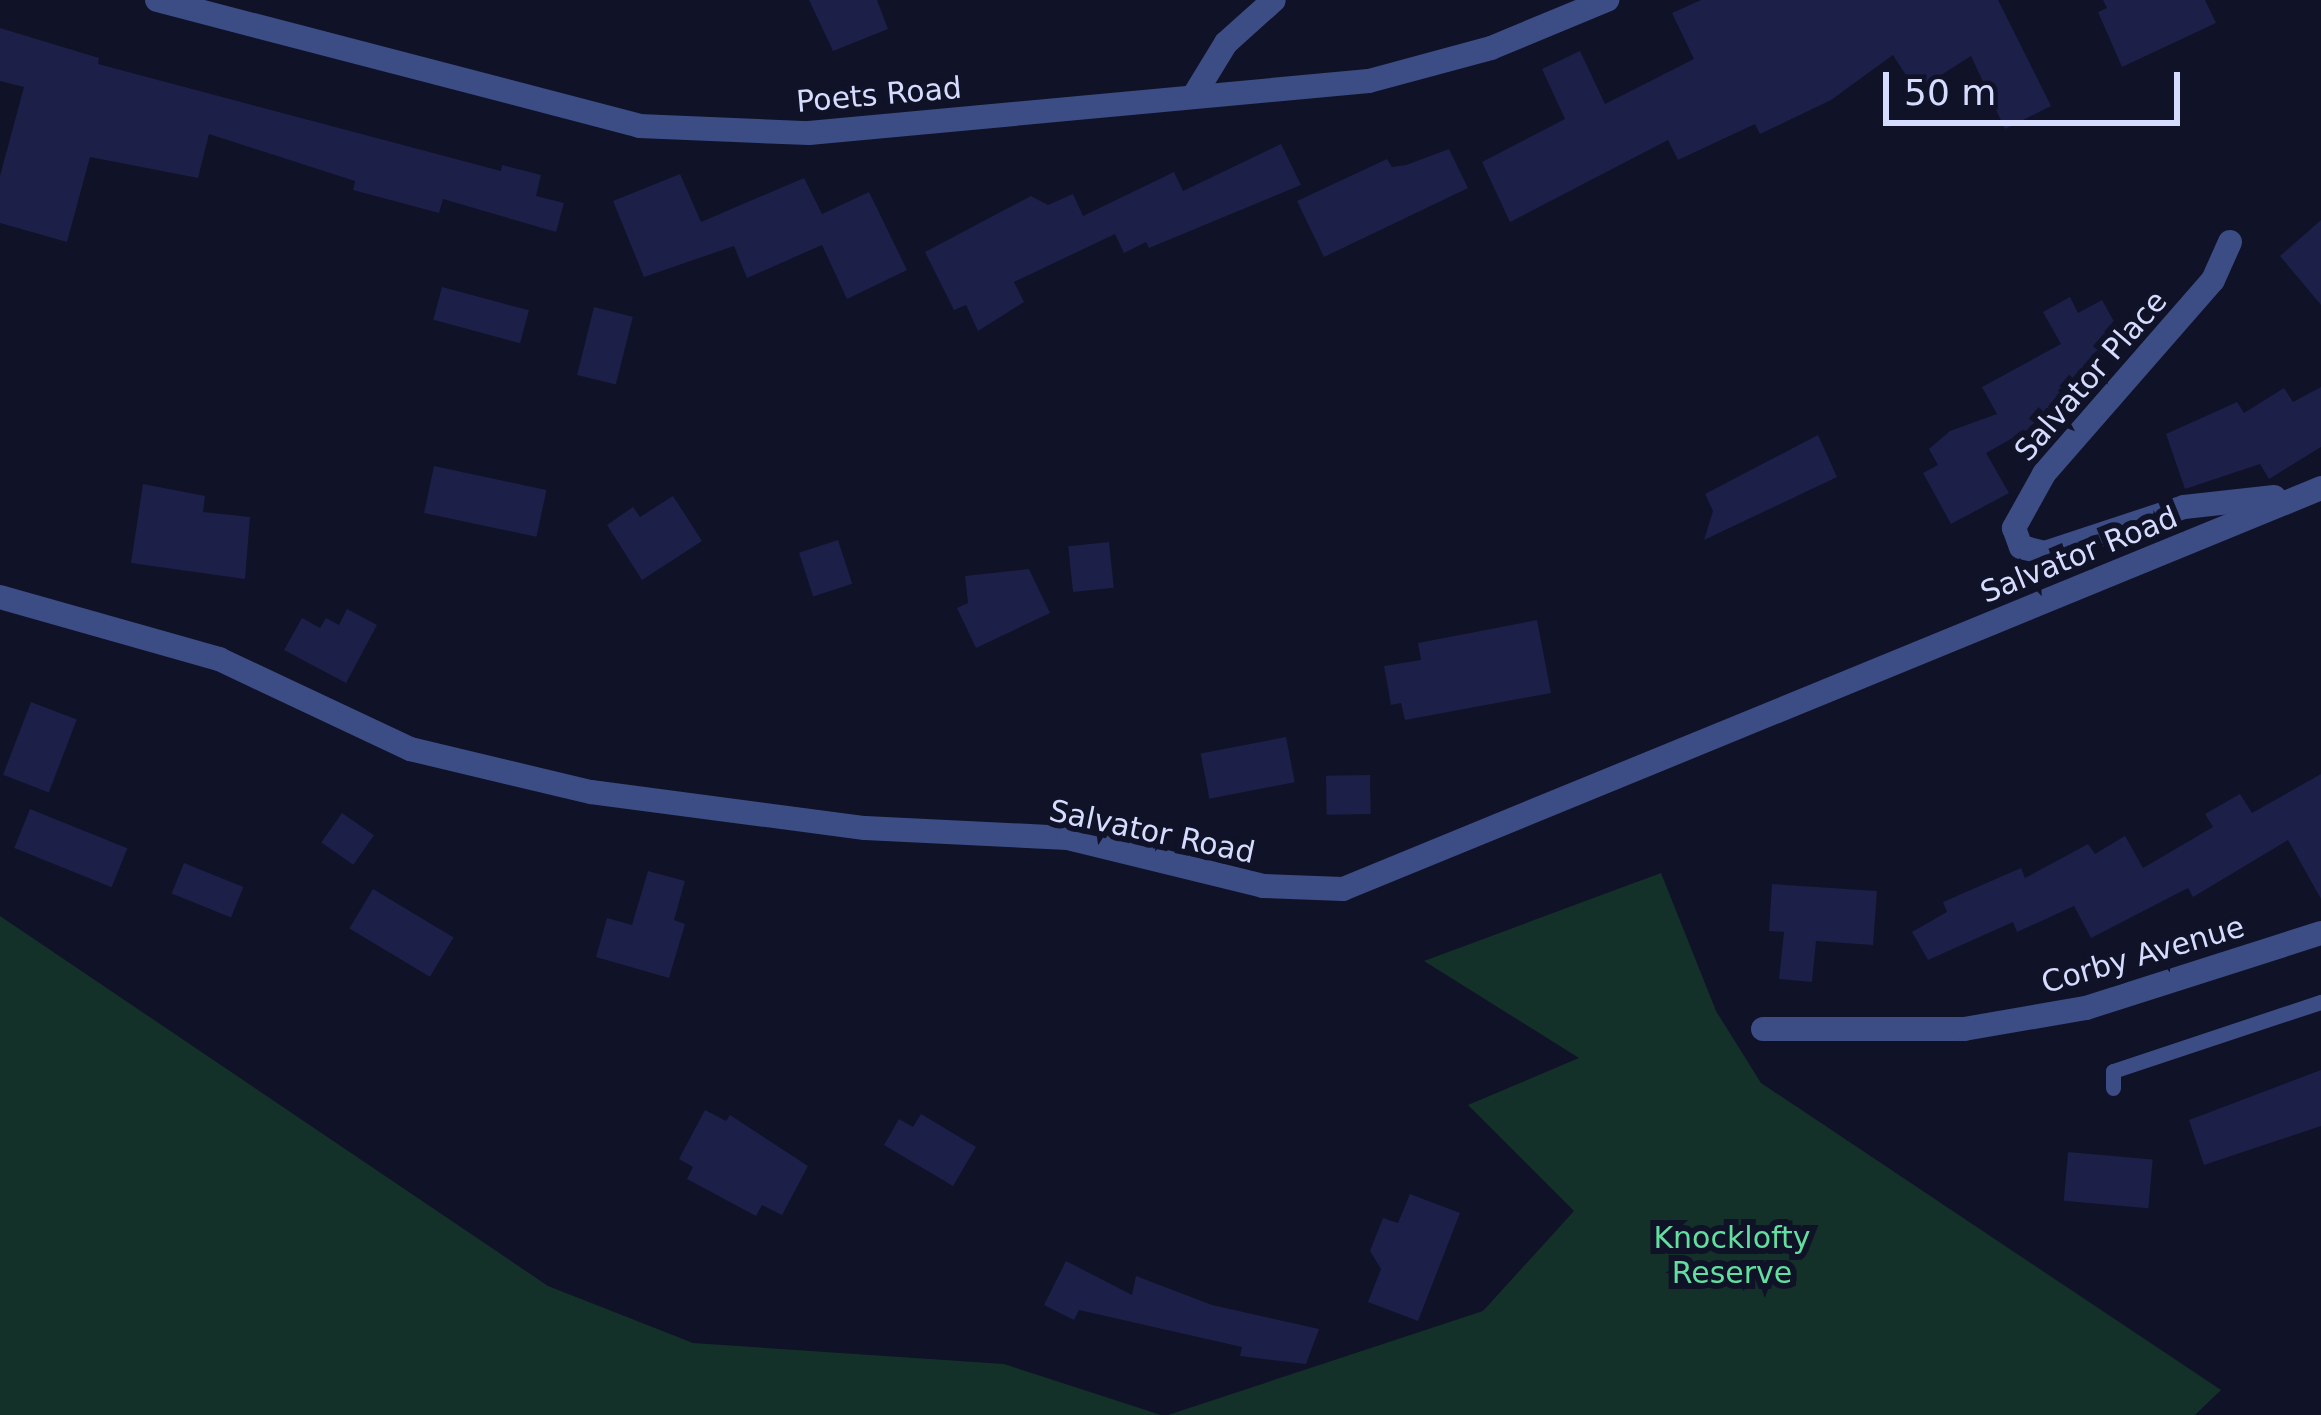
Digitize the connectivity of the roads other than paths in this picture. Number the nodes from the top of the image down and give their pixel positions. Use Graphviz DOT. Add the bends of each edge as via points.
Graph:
graph roads {
  1 [pos="157,0"];
  2 [pos="1274,0"];
  3 [pos="1607,0"];
  4 [pos="1193,97"];
  5 [pos="2230,242"];
  6 [pos="2313,491"];
  7 [pos="0,597"];
  8 [pos="2321,933"];
  9 [pos="2321,1002"];
  10 [pos="1763,1030"];
  11 [pos="2113,1088"];
  1 -- 4 [label="street, Poets Road" via="638,126 809,133"];
  2 -- 4 [label="street" via="1226,43"];
  3 -- 4 [label="street, Poets Road" via="1491,48 1369,81"];
  5 -- 6 [label="street, Salvator Place" via="2213,280 2044,474 2017,515 2015,538 2029,552 2045,553 2183,507"];
  6 -- 7 [label="street, Salvator Road" via="1343,889 1245,883 1068,838 866,828 591,792 410,749 219,659"];
  8 -- 10 [label="street, Corby Avenue" via="2045,1015 1964,1029"];
  9 -- 11 [label="lane" via="2113,1072"];
}
